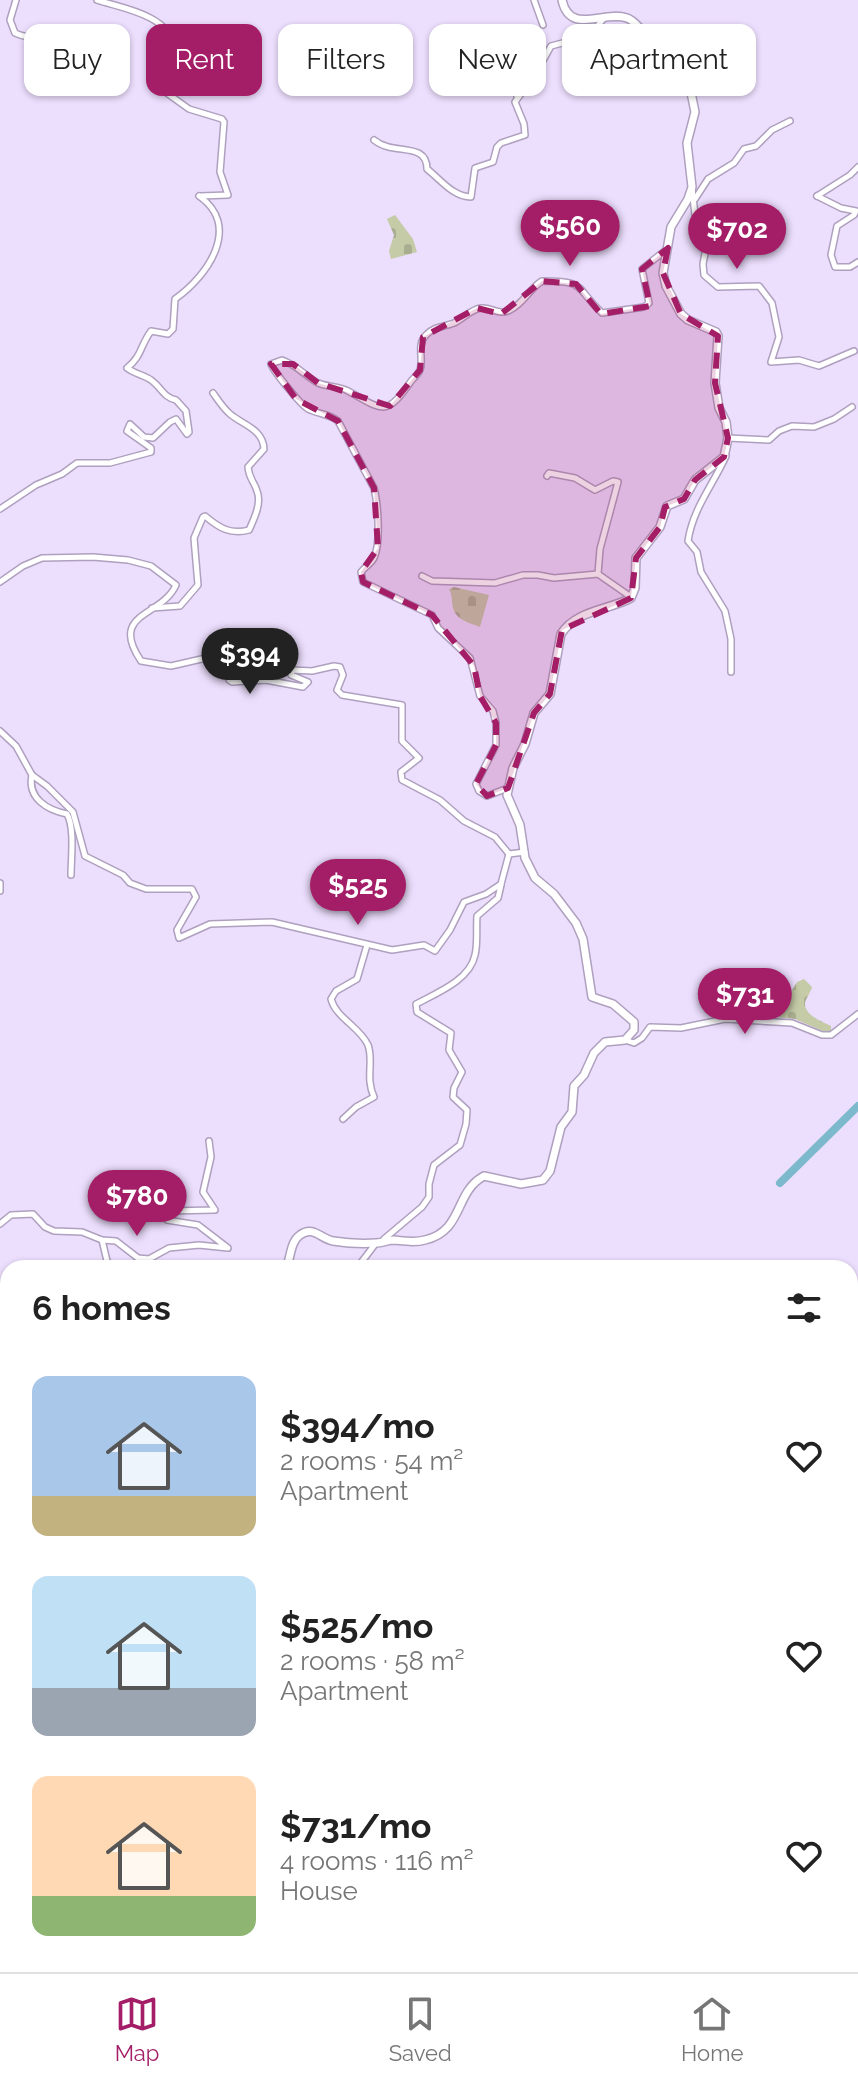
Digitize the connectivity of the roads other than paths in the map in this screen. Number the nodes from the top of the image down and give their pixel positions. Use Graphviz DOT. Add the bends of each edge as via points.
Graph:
graph roads {
  1 [pos="16,0"];
  2 [pos="97,0"];
  3 [pos="534,0"];
  4 [pos="562,0"];
  5 [pos="605,17"];
  6 [pos="543,24"];
  7 [pos="24,36"];
  8 [pos="517,98"];
  9 [pos="790,121"];
  10 [pos="374,140"];
  11 [pos="858,167"];
  12 [pos="692,187"];
  13 [pos="694,199"];
  14 [pos="668,248"];
  15 [pos="858,262"];
  16 [pos="854,351"];
  17 [pos="213,393"];
  18 [pos="852,407"];
  19 [pos="728,438"];
  20 [pos="726,451"];
  21 [pos="547,476"];
  22 [pos="0,509"];
  23 [pos="598,574"];
  24 [pos="422,576"];
  25 [pos="0,582"];
  26 [pos="631,598"];
  27 [pos="151,609"];
  28 [pos="731,672"];
  29 [pos="0,731"];
  30 [pos="32,775"];
  31 [pos="508,788"];
  32 [pos="525,852"];
  33 [pos="509,854"];
  34 [pos="71,875"];
  35 [pos="0,883"];
  36 [pos="501,884"];
  37 [pos="0,891"];
  38 [pos="367,945"];
  39 [pos="858,1014"];
  40 [pos="625,1040"];
  41 [pos="343,1119"];
  42 [pos="209,1141"];
  43 [pos="0,1224"];
  44 [pos="102,1240"];
  45 [pos="376,1243"];
  46 [pos="109,1260"];
  47 [pos="288,1260"];
  48 [pos="363,1260"];
  1 -- 7 [label="street" via="10,20 15,33"];
  2 -- 22 [label="street" via="165,27 176,46 164,91 189,109 224,122 220,172 228,195 199,196 214,208 217,252 175,299 173,329 168,334 151,331 140,358 127,368 176,400 186,411 189,432 176,419 153,438 130,424 127,431 151,452 110,463 77,463"];
  3 -- 6 [label="street"];
  4 -- 5 [label="street" via="574,18"];
  5 -- 8 [label="street" via="589,36 553,44"];
  5 -- 12 [label="street" via="631,20 687,54 695,112 687,143"];
  8 -- 10 [label="street" via="525,135 501,143 493,162 475,168 473,194 467,198 427,169 423,155 382,147"];
  9 -- 13 [label="street" via="744,149 734,163 708,179"];
  11 -- 15 [label="street" via="817,196 856,211 837,226 831,255 835,267"];
  12 -- 13 [label="street"];
  12 -- 14 [label="street" via="671,227"];
  13 -- 16 [label="street" via="697,224 707,243 704,275 718,287 759,286 772,303 779,340 771,362 799,360 819,366"];
  14 -- 19 [label="street" via="663,273 681,314 718,336 715,383"];
  14 -- 31 [label="street" via="642,269 649,297 644,307 602,313 576,284 542,281 509,311 477,308 431,330 420,347 420,370 390,406 368,404 345,389 318,383 282,360 271,364 296,399 338,421 377,500 378,548 373,563 361,572 363,582 432,615 438,628 470,658 480,696 496,723 496,745 476,784 487,796"];
  17 -- 27 [label="street" via="227,412 264,440 264,449 248,467 248,479 258,492 256,514 249,530 237,533 203,517 194,538 198,585 180,606"];
  18 -- 19 [label="street" via="814,427 779,431 769,440"];
  19 -- 20 [label="street"];
  20 -- 26 [label="street" via="695,480 684,499 667,506 660,527 636,558"];
  20 -- 28 [label="street" via="696,508 688,541 725,611"];
  21 -- 23 [label="street" via="565,474 595,490 618,482"];
  23 -- 24 [label="street" via="523,575 495,583 432,581"];
  23 -- 26 [label="street"];
  25 -- 27 [label="street" via="42,558 128,560 151,566 176,585"];
  26 -- 31 [label="street" via="589,613 561,634 550,694 534,713"];
  27 -- 33 [label="street" via="128,635 141,661 171,666 219,655 228,659 232,682 266,680 303,687 308,682 293,677 292,670 334,666 342,670 337,690 342,695 402,705 402,741 419,758 401,772 402,780 495,837"];
  29 -- 30 [label="street" via="16,746"];
  30 -- 34 [label="street" via="36,798 70,819"];
  30 -- 38 [label="street" via="73,812 85,856 146,889 192,889 196,897 177,930 179,938 210,924 272,922"];
  31 -- 32 [label="street"];
  32 -- 33 [label="street"];
  32 -- 40 [label="street" via="535,878 576,923 592,997 613,1004 634,1022"];
  33 -- 36 [label="street"];
  35 -- 37 [label="street"];
  36 -- 38 [label="street" via="464,902 435,951 424,945 392,950"];
  36 -- 45 [label="street" via="498,898 477,916 475,957 469,970 415,1009 451,1033 449,1050 462,1072 453,1097 467,1110 464,1135 460,1145 434,1165 422,1207"];
  38 -- 41 [label="street" via="357,979 331,999 370,1049 368,1080 374,1097"];
  39 -- 40 [label="street" via="831,1035 792,1023 725,1019 681,1028 650,1027 634,1043"];
  40 -- 45 [label="street" via="605,1042 574,1086 572,1112 561,1127 543,1180 521,1184 484,1176 440,1235"];
  42 -- 44 [label="street" via="203,1192 215,1210 164,1214 167,1220 202,1227 228,1248 169,1248 149,1259"];
  43 -- 44 [label="street" via="11,1215 28,1213 54,1231 82,1232"];
  44 -- 46 [label="street"];
  45 -- 47 [label="street" via="336,1242 307,1232 293,1242"];
  45 -- 48 [label="street"];
}
